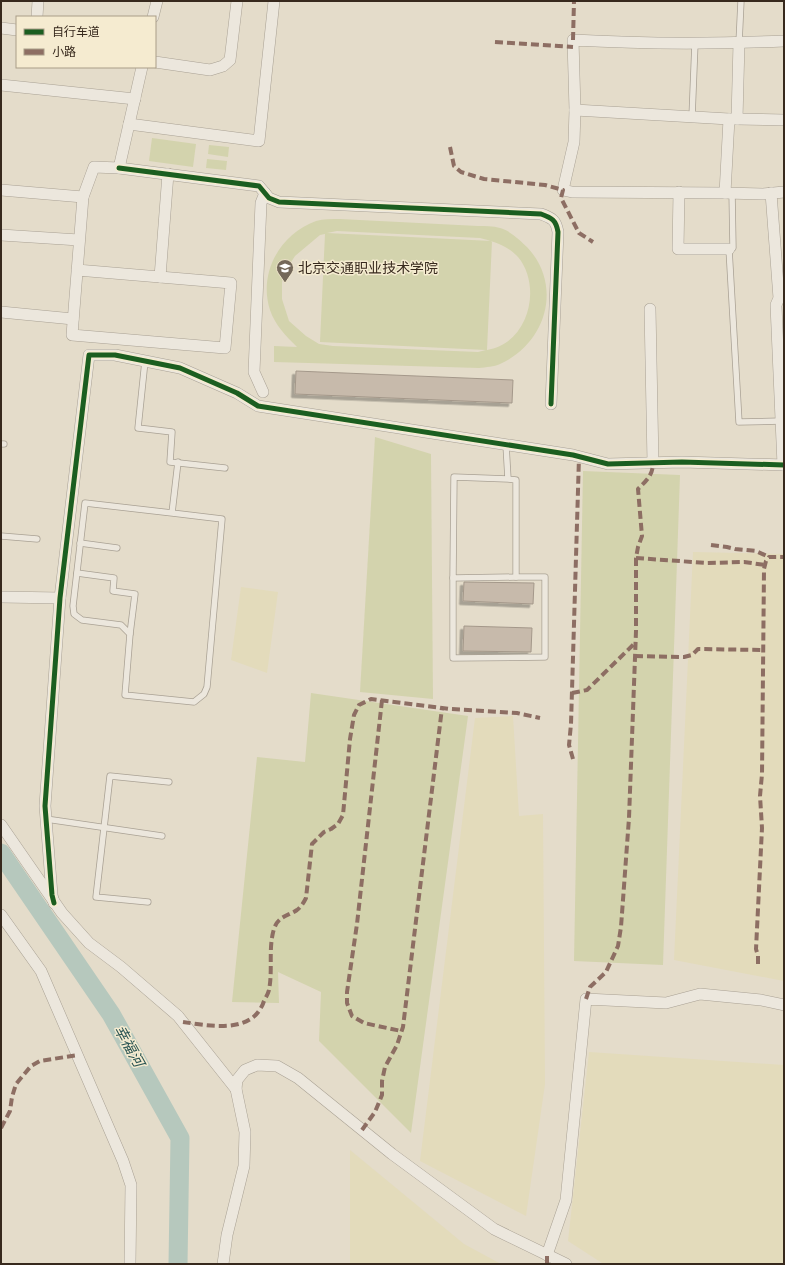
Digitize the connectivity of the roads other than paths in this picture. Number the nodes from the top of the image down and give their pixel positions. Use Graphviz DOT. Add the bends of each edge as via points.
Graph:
graph roads {
  1 [pos="38,1"];
  2 [pos="157,1"];
  3 [pos="238,1"];
  4 [pos="274,1"];
  5 [pos="741,1"];
  6 [pos="37,16"];
  7 [pos="153,16"];
  8 [pos="1,28"];
  9 [pos="16,30"];
  10 [pos="784,41"];
  11 [pos="695,43"];
  12 [pos="739,43"];
  13 [pos="156,62"];
  14 [pos="142,68"];
  15 [pos="1,85"];
  16 [pos="135,99"];
  17 [pos="575,110"];
  18 [pos="692,117"];
  19 [pos="733,119"];
  20 [pos="784,120"];
  21 [pos="129,124"];
  22 [pos="119,168"];
  23 [pos="168,174"];
  24 [pos="1,190"];
  25 [pos="679,192"];
  26 [pos="784,192"];
  27 [pos="265,193"];
  28 [pos="728,193"];
  29 [pos="771,193"];
  30 [pos="83,197"];
  31 [pos="1,235"];
  32 [pos="79,240"];
  33 [pos="729,249"];
  34 [pos="77,270"];
  35 [pos="160,277"];
  36 [pos="650,309"];
  37 [pos="1,312"];
  38 [pos="73,319"];
  39 [pos="144,361"];
  40 [pos="264,392"];
  41 [pos="551,404"];
  42 [pos="781,421"];
  43 [pos="506,445"];
  44 [pos="178,462"];
  45 [pos="653,463"];
  46 [pos="784,465"];
  47 [pos="226,468"];
  48 [pos="508,479"];
  49 [pos="172,513"];
  50 [pos="1,536"];
  51 [pos="37,539"];
  52 [pos="80,544"];
  53 [pos="117,548"];
  54 [pos="77,573"];
  55 [pos="516,577"];
  56 [pos="452,578"];
  57 [pos="1,597"];
  58 [pos="60,598"];
  59 [pos="130,634"];
  60 [pos="170,782"];
  61 [pos="46,819"];
  62 [pos="1,825"];
  63 [pos="104,828"];
  64 [pos="162,836"];
  65 [pos="54,902"];
  66 [pos="148,902"];
  67 [pos="1,915"];
  68 [pos="784,1005"];
  69 [pos="236,1089"];
  70 [pos="547,1255"];
  71 [pos="130,1264"];
  72 [pos="223,1264"];
  73 [pos="566,1264"];
  1 -- 6 [label="street"];
  2 -- 7 [label="street"];
  3 -- 13 [label="street" via="230,60 223,66 210,70"];
  4 -- 21 [label="street" via="259,141"];
  5 -- 12 [label="lane"];
  8 -- 9 [label="street"];
  10 -- 12 [label="street"];
  11 -- 12 [label="street"];
  11 -- 17 [label="street" via="573,40"];
  11 -- 18 [label="lane"];
  12 -- 19 [label="street"];
  14 -- 16 [label="street"];
  15 -- 16 [label="street"];
  16 -- 21 [label="street"];
  17 -- 18 [label="street"];
  17 -- 25 [label="street" via="574,142 563,190"];
  18 -- 19 [label="street"];
  19 -- 20 [label="street"];
  19 -- 28 [label="street"];
  21 -- 22 [label="street"];
  22 -- 23 [label="street"];
  22 -- 30 [label="street" via="94,167"];
  23 -- 27 [label="street" via="259,186"];
  23 -- 35 [label="street"];
  24 -- 30 [label="street"];
  25 -- 28 [label="street"];
  25 -- 33 [label="street" via="678,249"];
  26 -- 29 [label="street"];
  27 -- 40 [label="street" via="261,203 254,372"];
  27 -- 41 [label="street" via="269,198 279,202 541,214 551,218 558,232"];
  28 -- 29 [label="street"];
  28 -- 33 [label="lane" via="733,248"];
  29 -- 42 [label="street" via="779,298 776,305"];
  30 -- 32 [label="street"];
  31 -- 32 [label="street"];
  32 -- 34 [label="street"];
  33 -- 42 [label="lane" via="739,422"];
  34 -- 35 [label="street"];
  34 -- 38 [label="street"];
  35 -- 38 [label="street" via="231,283 226,348 72,335"];
  36 -- 45 [label="street"];
  37 -- 38 [label="street"];
  39 -- 43 [label="street" via="180,368 238,393 258,406"];
  39 -- 44 [label="lane" via="138,428 172,432 170,462"];
  39 -- 58 [label="street" via="115,355 89,356"];
  42 -- 46 [label="street"];
  43 -- 45 [label="street" via="573,455 608,464"];
  43 -- 48 [label="lane"];
  44 -- 47 [label="lane"];
  44 -- 49 [label="lane"];
  45 -- 46 [label="street"];
  48 -- 55 [label="lane" via="516,480"];
  48 -- 56 [label="lane" via="454,477"];
  49 -- 52 [label="lane" via="85,503"];
  49 -- 59 [label="lane" via="222,519 207,687 204,694 194,702 125,695"];
  50 -- 51 [label="lane"];
  52 -- 53 [label="lane"];
  52 -- 54 [label="lane"];
  54 -- 59 [label="lane" via="74,614 82,620 121,625"];
  54 -- 59 [label="lane" via="114,578 113,591 136,594"];
  55 -- 56 [label="lane"];
  55 -- 56 [label="lane" via="545,577 546,657 453,658"];
  57 -- 58 [label="street"];
  58 -- 61 [label="street"];
  60 -- 63 [label="lane" via="110,776"];
  61 -- 63 [label="lane"];
  61 -- 65 [label="street"];
  62 -- 65 [label="street"];
  63 -- 64 [label="lane"];
  63 -- 66 [label="lane" via="96,897"];
  65 -- 69 [label="street" via="89,943 178,1016"];
  67 -- 71 [label="street" via="41,971 123,1162 131,1184"];
  68 -- 70 [label="street" via="700,994 666,1003 586,999 566,1200"];
  69 -- 70 [label="street" via="237,1080 245,1070 257,1065 277,1066 298,1078 392,1154 494,1229"];
  69 -- 72 [label="street" via="245,1132 244,1166"];
  70 -- 73 [label="street"];
}
